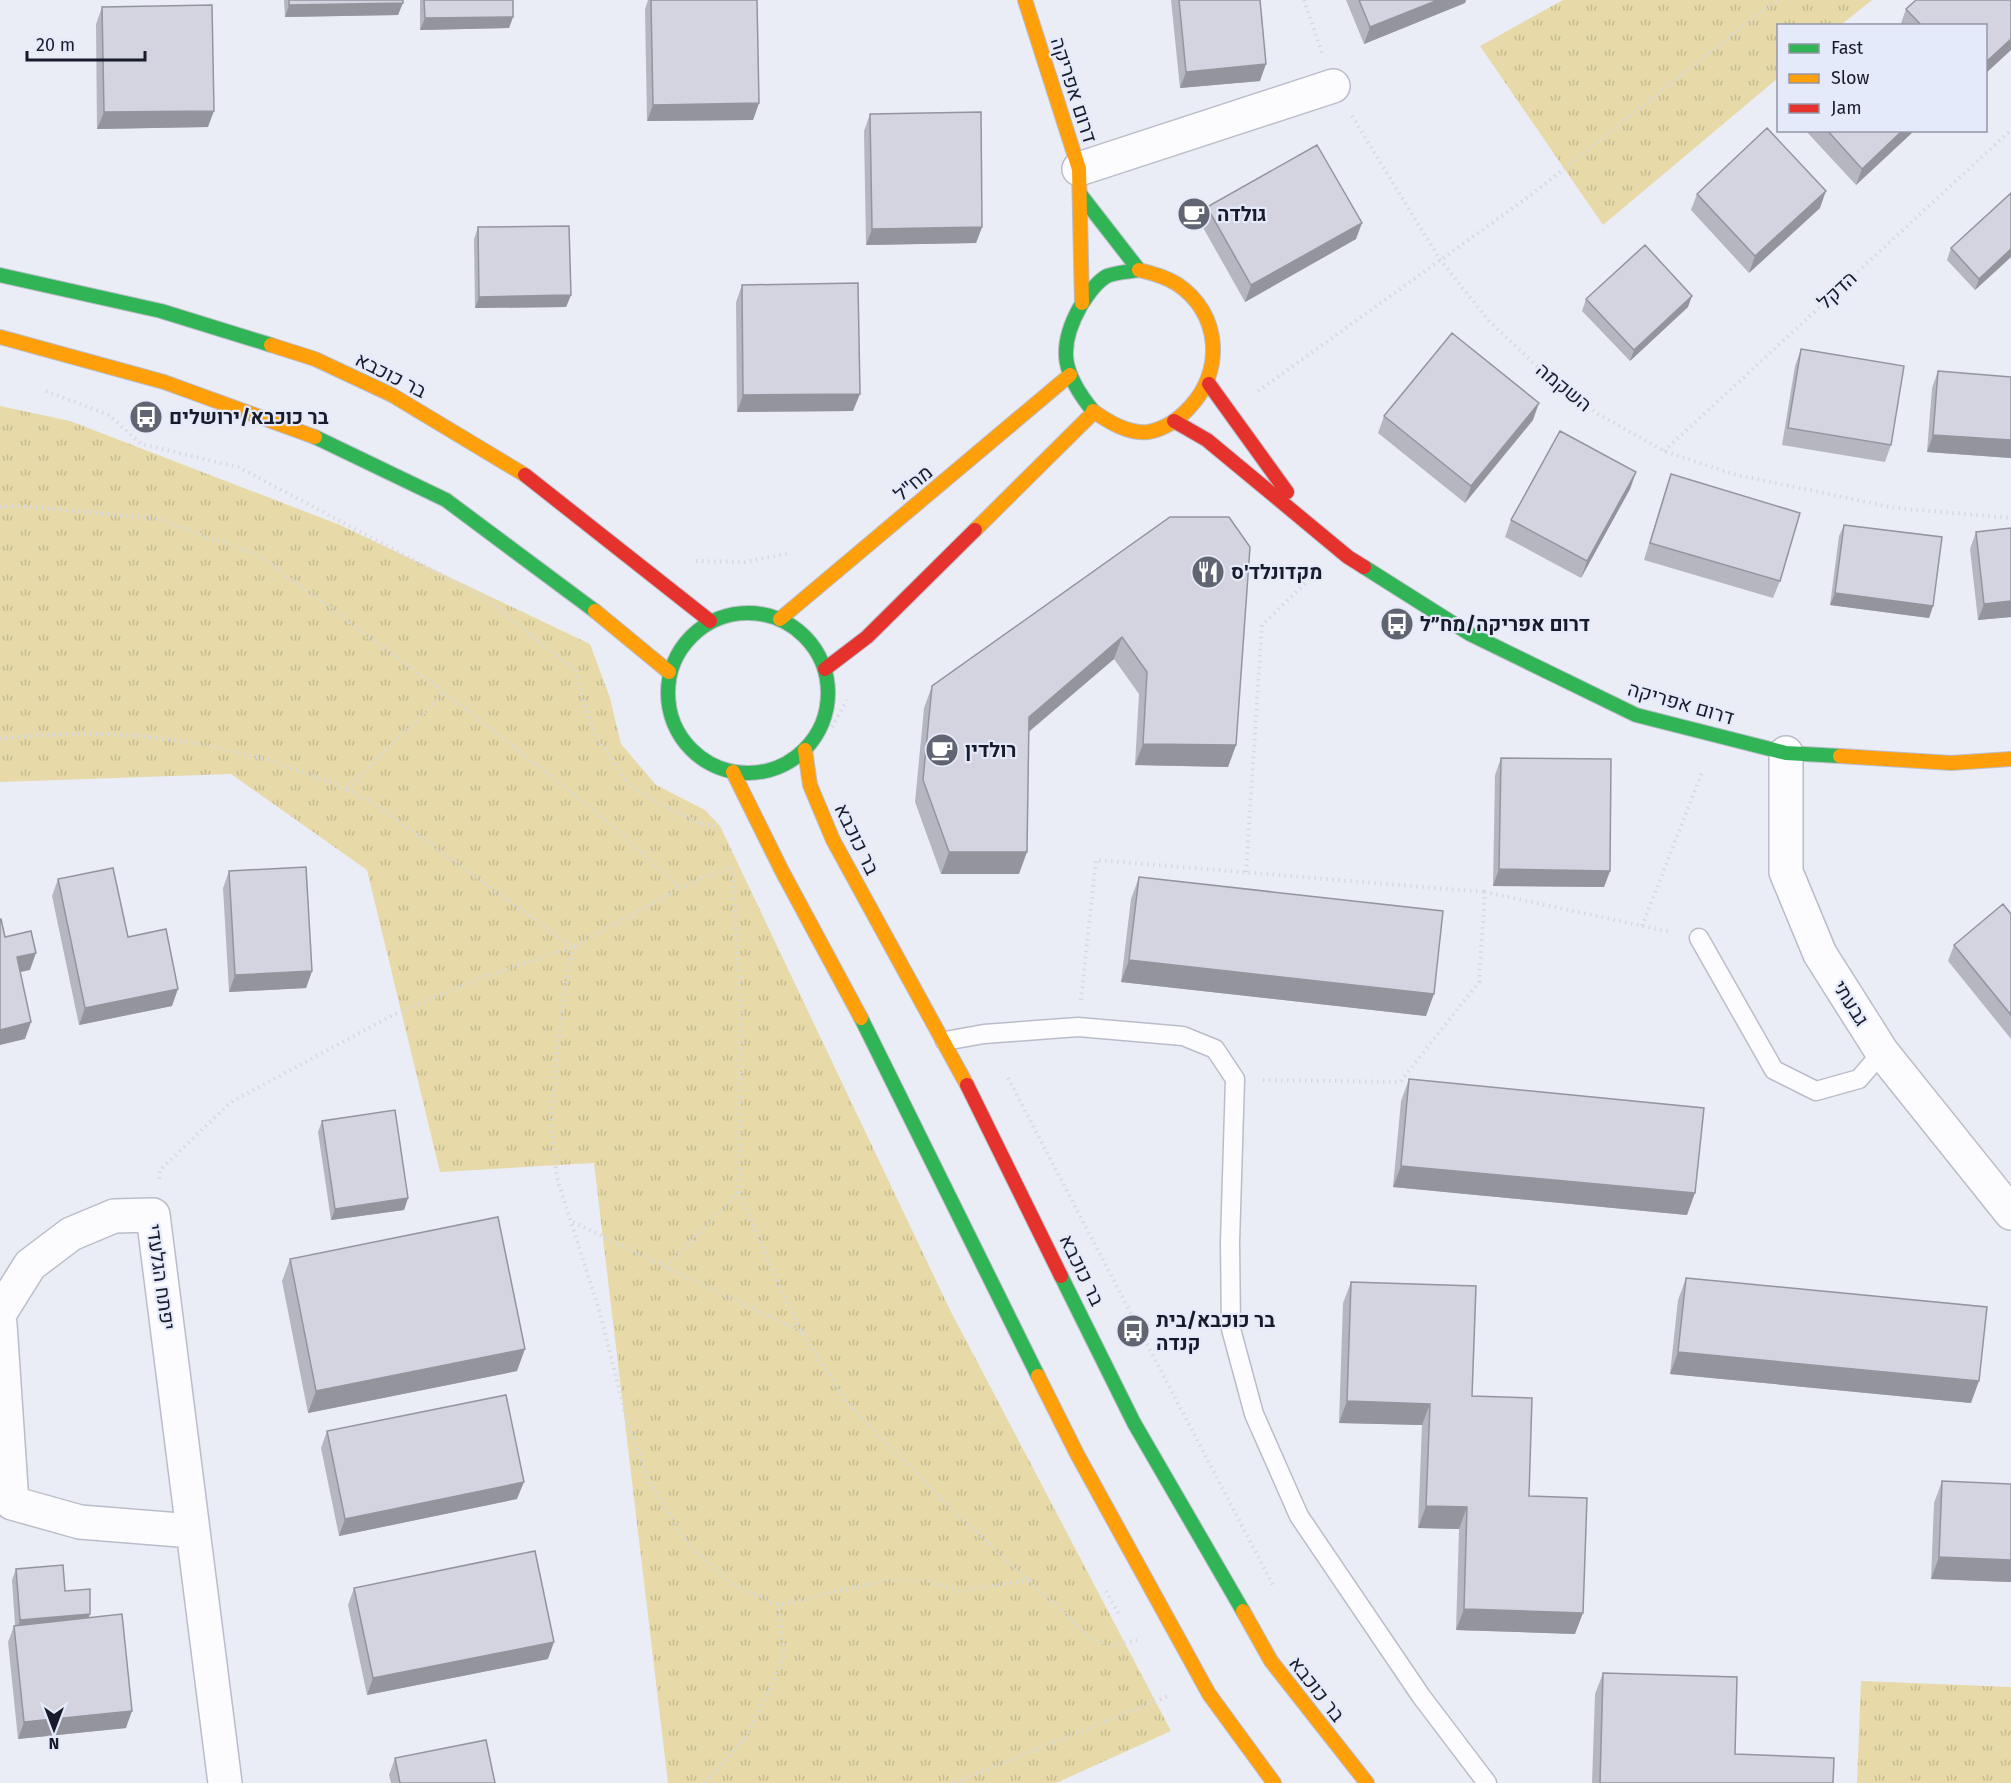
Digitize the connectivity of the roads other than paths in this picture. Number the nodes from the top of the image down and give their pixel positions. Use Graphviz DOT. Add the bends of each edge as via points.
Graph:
graph roads {
  1 [pos="1025,0"];
  2 [pos="1333,86"];
  3 [pos="1079,181"];
  4 [pos="1139,270"];
  5 [pos="0,274"];
  6 [pos="1082,303"];
  7 [pos="3,338"];
  8 [pos="1070,375"];
  9 [pos="1209,384"];
  10 [pos="1093,413"];
  11 [pos="1174,421"];
  12 [pos="1315,530"];
  13 [pos="780,619"];
  14 [pos="710,621"];
  15 [pos="825,669"];
  16 [pos="669,672"];
  17 [pos="805,750"];
  18 [pos="1786,753"];
  19 [pos="2011,759"];
  20 [pos="733,772"];
  21 [pos="1698,938"];
  22 [pos="945,1041"];
  23 [pos="1882,1052"];
  24 [pos="2011,1213"];
  25 [pos="0,1313"];
  26 [pos="0,1324"];
  27 [pos="192,1531"];
  28 [pos="225,1783"];
  29 [pos="1274,1783"];
  30 [pos="1367,1783"];
  31 [pos="1487,1783"];
  1 -- 3 [label="main road, דרום אפריקה"];
  2 -- 3 [label="street"];
  3 -- 4 [label="main road, דרום אפריקה"];
  3 -- 6 [label="main road, דרום אפריקה"];
  4 -- 6 [label="main road" via="1105,277"];
  4 -- 9 [label="main road" via="1163,276 1184,288 1200,305 1211,327 1214,351"];
  5 -- 14 [label="main road, בר כוכבא" via="161,310 315,359 392,395 513,465"];
  6 -- 8 [label="main road" via="1064,341"];
  7 -- 16 [label="main road" via="165,382 298,429 446,500 570,591"];
  8 -- 10 [label="main road" via="1078,395"];
  8 -- 13 [label="main road, מח\"ל"];
  9 -- 11 [label="main road" via="1194,406"];
  9 -- 12 [label="main road, דרום אפריקה"];
  10 -- 11 [label="main road" via="1105,423 1132,433"];
  10 -- 15 [label="main road" via="867,637"];
  11 -- 12 [label="main road, דרום אפריקה" via="1207,440"];
  12 -- 18 [label="main road, דרום אפריקה" via="1348,557 1470,634 1636,715"];
  13 -- 14 [label="main road" via="757,612"];
  13 -- 15 [label="main road" via="800,631 815,648"];
  14 -- 16 [label="main road" via="678,651"];
  15 -- 17 [label="main road" via="829,690 826,712"];
  16 -- 20 [label="main road" via="667,698 673,725 687,747 709,764"];
  17 -- 20 [label="main road" via="784,765 759,773"];
  17 -- 22 [label="main road, בר כוכבא" via="810,785 832,840"];
  18 -- 19 [label="main road, דרום אפריקה" via="1951,764"];
  18 -- 23 [label="street, גבעתי" via="1786,872 1820,954"];
  20 -- 29 [label="main road" via="889,1072 1077,1454 1209,1694"];
  21 -- 23 [label="lane" via="1774,1070 1816,1091 1859,1079"];
  22 -- 30 [label="main road, בר כוכבא" via="1134,1423 1271,1661"];
  22 -- 31 [label="lane" via="1078,1027 1183,1036 1215,1049 1235,1079 1231,1329 1254,1414 1299,1516 1420,1696"];
  23 -- 24 [label="street, גבעתי"];
  25 -- 27 [label="street, יפתח הגלעדי" via="30,1265 71,1234 114,1216 153,1215"];
  26 -- 27 [label="street" via="12,1503 81,1522"];
  27 -- 28 [label="street, יפתח הגלעדי"];
}
